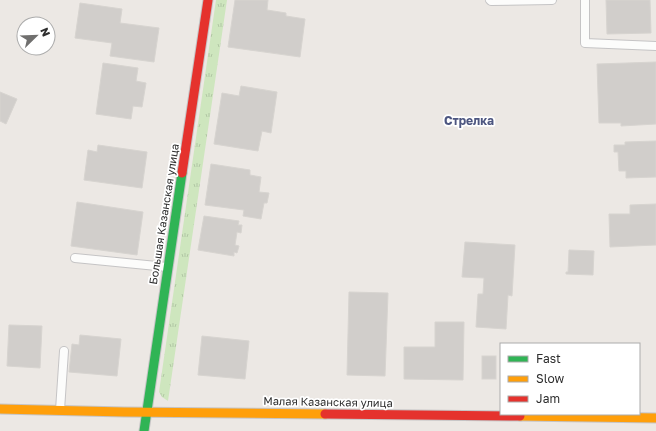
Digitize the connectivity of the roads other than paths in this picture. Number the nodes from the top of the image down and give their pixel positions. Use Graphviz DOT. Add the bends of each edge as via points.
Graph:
graph roads {
  1 [pos="208,0"];
  2 [pos="490,0"];
  3 [pos="552,0"];
  4 [pos="585,0"];
  5 [pos="656,46"];
  6 [pos="75,258"];
  7 [pos="168,267"];
  8 [pos="64,351"];
  9 [pos="0,409"];
  10 [pos="60,410"];
  11 [pos="147,412"];
  12 [pos="656,418"];
  13 [pos="144,431"];
  1 -- 7 [label="street, Большая Казанская улица"];
  2 -- 3 [label="lane"];
  4 -- 5 [label="lane" via="585,43"];
  6 -- 7 [label="lane"];
  7 -- 11 [label="street, Большая Казанская улица"];
  8 -- 10 [label="lane"];
  9 -- 10 [label="street, Малая Казанская улица"];
  10 -- 11 [label="street, Малая Казанская улица"];
  11 -- 12 [label="street, Малая Казанская улица"];
  11 -- 13 [label="street, Большая Казанская улица"];
}
